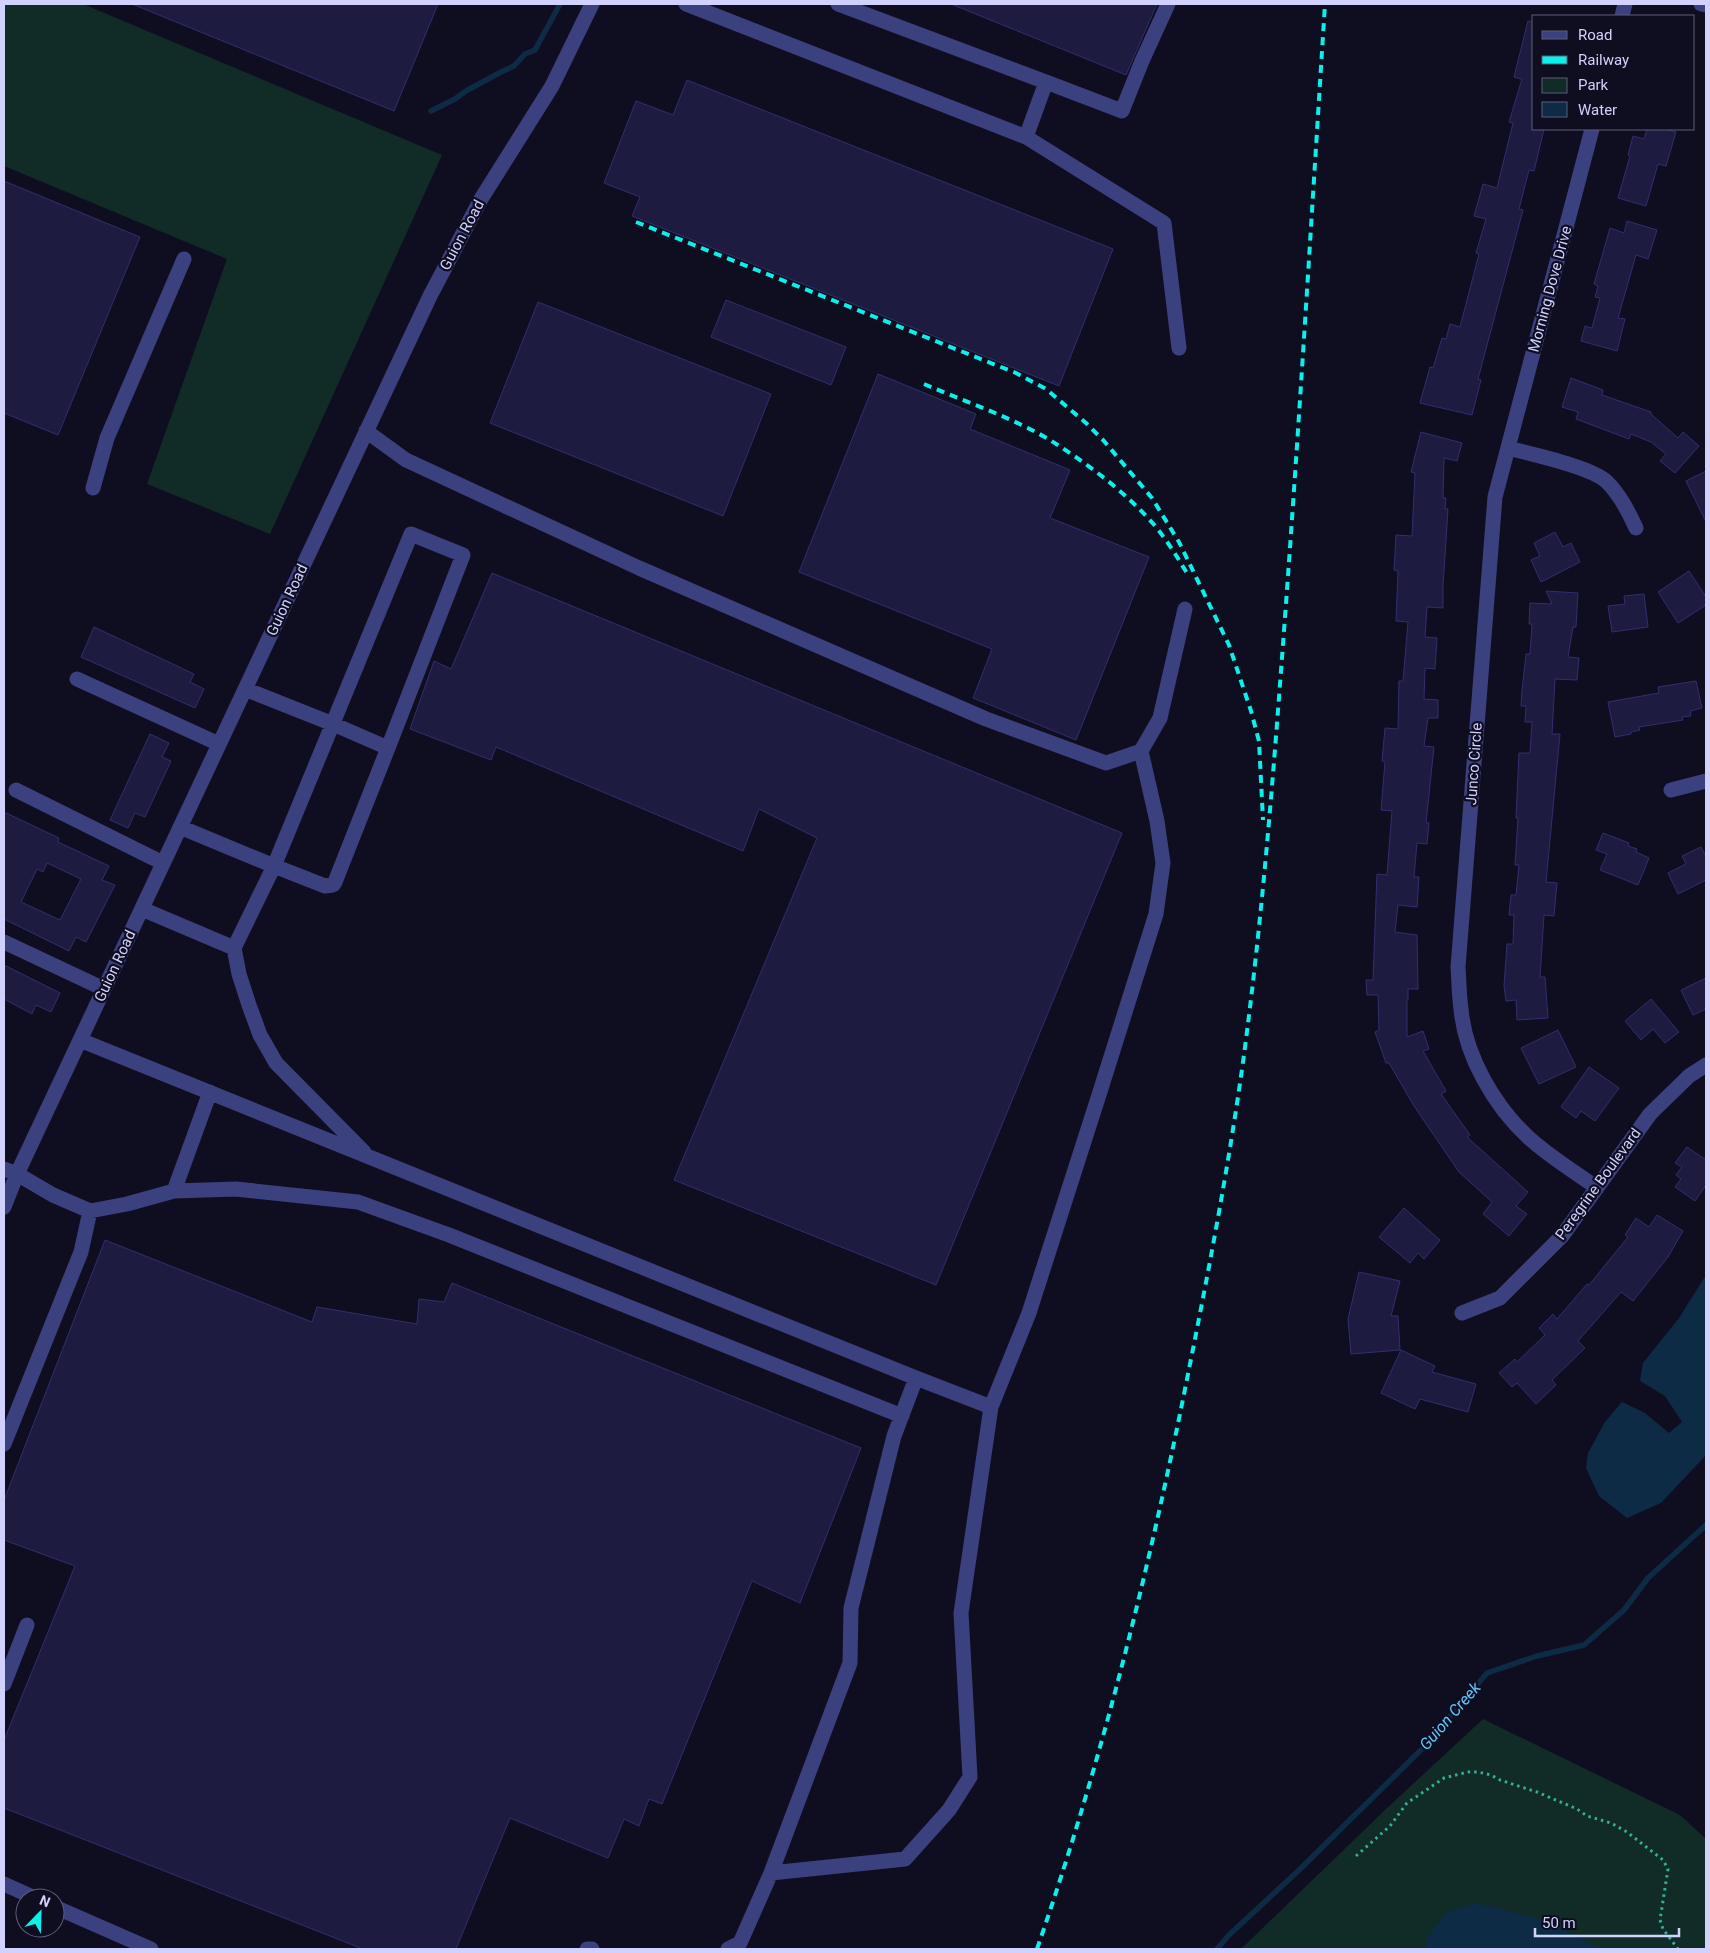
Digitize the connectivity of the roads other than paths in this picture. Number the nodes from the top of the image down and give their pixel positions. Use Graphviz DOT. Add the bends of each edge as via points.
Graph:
graph roads {
  1 [pos="592,4"];
  2 [pos="686,4"];
  3 [pos="838,4"];
  4 [pos="1168,4"];
  5 [pos="1701,4"];
  6 [pos="1706,5"];
  7 [pos="707,7"];
  8 [pos="1046,82"];
  9 [pos="1592,130"];
  10 [pos="1026,137"];
  11 [pos="184,259"];
  12 [pos="1179,348"];
  13 [pos="366,431"];
  14 [pos="1508,448"];
  15 [pos="93,488"];
  16 [pos="1636,528"];
  17 [pos="1185,608"];
  18 [pos="77,679"];
  19 [pos="245,689"];
  20 [pos="333,724"];
  21 [pos="219,744"];
  22 [pos="388,748"];
  23 [pos="1141,751"];
  24 [pos="1706,781"];
  25 [pos="16,790"];
  26 [pos="1671,790"];
  27 [pos="180,827"];
  28 [pos="163,863"];
  29 [pos="274,866"];
  30 [pos="142,909"];
  31 [pos="4,942"];
  32 [pos="234,948"];
  33 [pos="104,989"];
  34 [pos="80,1040"];
  35 [pos="1706,1065"];
  36 [pos="210,1092"];
  37 [pos="368,1156"];
  38 [pos="10,1172"];
  39 [pos="1597,1188"];
  40 [pos="174,1191"];
  41 [pos="4,1207"];
  42 [pos="90,1211"];
  43 [pos="1462,1313"];
  44 [pos="916,1378"];
  45 [pos="991,1407"];
  46 [pos="902,1416"];
  47 [pos="4,1444"];
  48 [pos="27,1625"];
  49 [pos="4,1684"];
  50 [pos="771,1872"];
  51 [pos="65,1911"];
  52 [pos="151,1949"];
  53 [pos="587,1949"];
  54 [pos="592,1949"];
  55 [pos="728,1949"];
  1 -- 13 [label="street, Guion Road" via="552,86 450,254"];
  2 -- 7 [label="street"];
  3 -- 8 [label="street"];
  4 -- 8 [label="street" via="1122,110"];
  5 -- 6 [label="street"];
  7 -- 10 [label="street"];
  8 -- 10 [label="street"];
  9 -- 14 [label="street, Morning Dove Drive"];
  10 -- 12 [label="street" via="1164,223"];
  11 -- 15 [label="street" via="107,438"];
  13 -- 19 [label="street, Guion Road"];
  13 -- 23 [label="street" via="406,460 640,568 986,720 1106,764"];
  14 -- 16 [label="street" via="1577,467 1606,480 1620,496"];
  14 -- 39 [label="street, Junco Circle" via="1495,497 1458,967 1461,1010 1476,1062 1498,1103 1529,1138"];
  17 -- 23 [label="street" via="1160,718"];
  18 -- 21 [label="street"];
  19 -- 20 [label="street"];
  19 -- 21 [label="street, Guion Road"];
  20 -- 22 [label="street"];
  20 -- 22 [label="street" via="410,534 464,555"];
  20 -- 29 [label="street"];
  21 -- 27 [label="street, Guion Road"];
  22 -- 29 [label="street" via="333,885 325,886"];
  23 -- 45 [label="street" via="1163,863 1156,914 1028,1313"];
  24 -- 26 [label="street"];
  25 -- 28 [label="street"];
  27 -- 28 [label="street, Guion Road"];
  27 -- 29 [label="street"];
  28 -- 30 [label="street, Guion Road"];
  29 -- 32 [label="street"];
  30 -- 32 [label="street"];
  30 -- 33 [label="street, Guion Road"];
  31 -- 33 [label="street"];
  32 -- 37 [label="street" via="249,1005 276,1064"];
  33 -- 34 [label="street, Guion Road"];
  34 -- 36 [label="street"];
  34 -- 38 [label="street, Guion Road"];
  35 -- 39 [label="street, Peregrine Boulevard" via="1689,1076 1650,1114"];
  36 -- 37 [label="street"];
  36 -- 40 [label="street"];
  37 -- 44 [label="street"];
  38 -- 41 [label="street, Guion Road"];
  38 -- 42 [label="street"];
  39 -- 43 [label="street, Peregrine Boulevard" via="1562,1236 1500,1298"];
  40 -- 42 [label="street"];
  40 -- 46 [label="street" via="236,1189 358,1202"];
  42 -- 47 [label="street" via="81,1252"];
  44 -- 45 [label="street"];
  44 -- 46 [label="street"];
  45 -- 50 [label="street" via="961,1613 970,1777 949,1810 905,1859"];
  46 -- 50 [label="street" via="894,1436 851,1608 850,1663"];
  48 -- 49 [label="street"];
  50 -- 55 [label="street" via="740,1943"];
  51 -- 52 [label="street"];
  53 -- 54 [label="street"];
}
